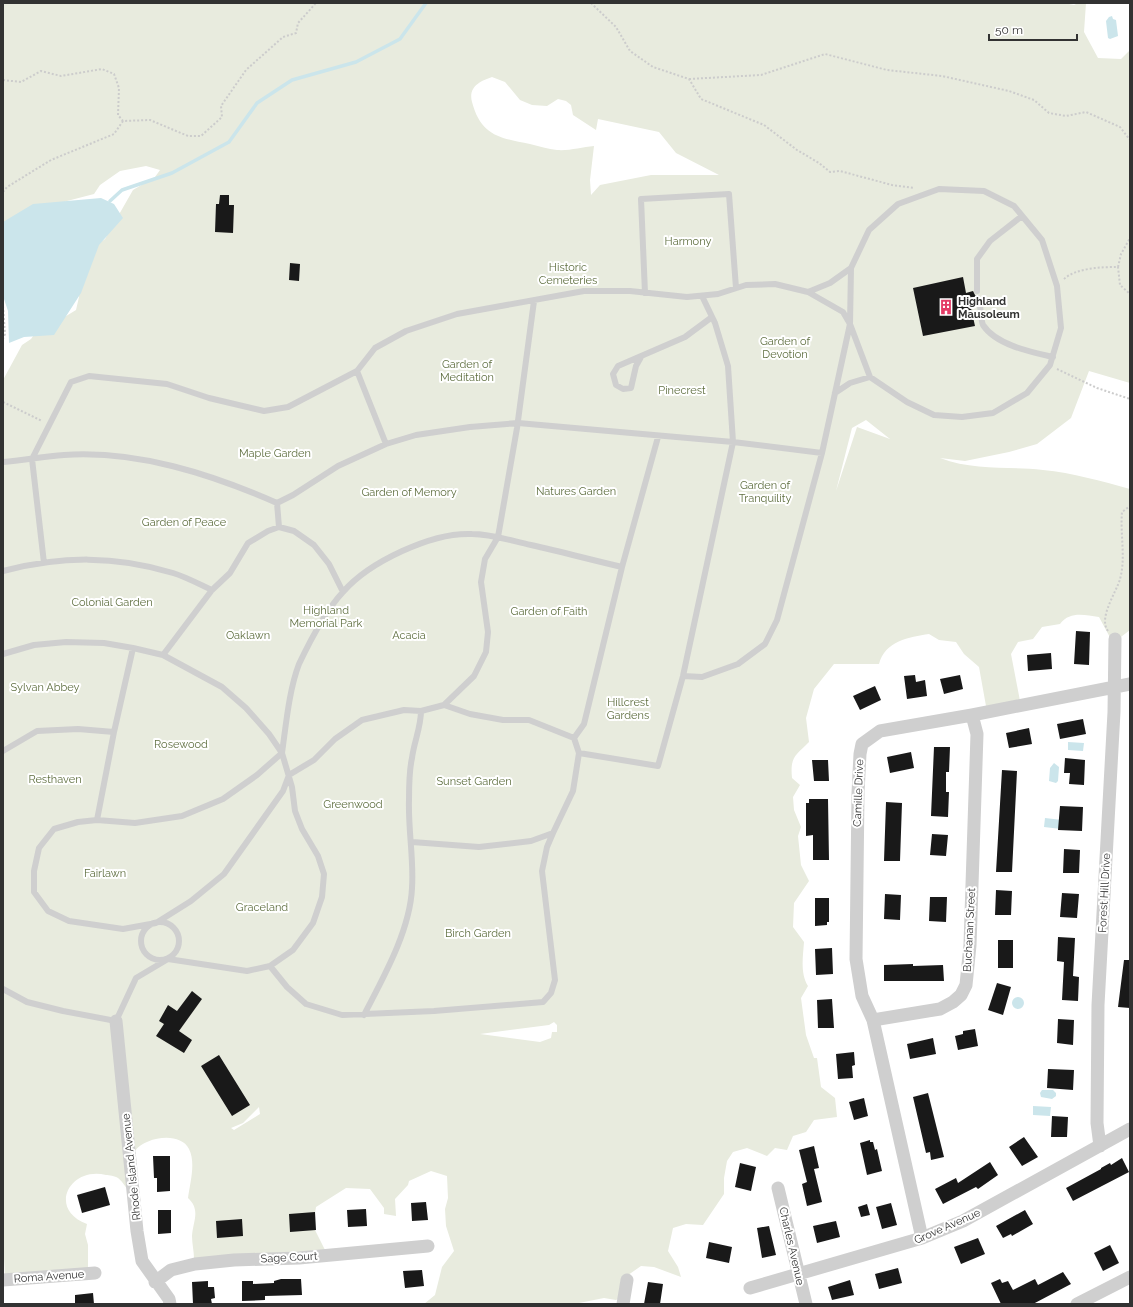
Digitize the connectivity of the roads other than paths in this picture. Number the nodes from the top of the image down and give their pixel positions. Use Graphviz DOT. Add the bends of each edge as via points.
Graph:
graph roads {
  1 [pos="1022,216"];
  2 [pos="851,268"];
  3 [pos="736,288"];
  4 [pos="977,291"];
  5 [pos="808,292"];
  6 [pos="645,293"];
  7 [pos="702,296"];
  8 [pos="534,301"];
  9 [pos="980,306"];
  10 [pos="712,317"];
  11 [pos="850,324"];
  12 [pos="641,357"];
  13 [pos="1053,357"];
  14 [pos="357,371"];
  15 [pos="870,378"];
  16 [pos="835,393"];
  17 [pos="518,424"];
  18 [pos="658,437"];
  19 [pos="733,442"];
  20 [pos="386,444"];
  21 [pos="822,453"];
  22 [pos="32,459"];
  23 [pos="3,462"];
  24 [pos="277,503"];
  25 [pos="279,527"];
  26 [pos="498,537"];
  27 [pos="44,563"];
  28 [pos="622,567"];
  29 [pos="3,571"];
  30 [pos="212,590"];
  31 [pos="342,592"];
  32 [pos="1114,639"];
  33 [pos="133,648"];
  34 [pos="3,654"];
  35 [pos="163,655"];
  36 [pos="683,676"];
  37 [pos="1130,684"];
  38 [pos="1114,688"];
  39 [pos="444,705"];
  40 [pos="421,711"];
  41 [pos="972,715"];
  42 [pos="114,732"];
  43 [pos="574,738"];
  44 [pos="3,751"];
  45 [pos="282,753"];
  46 [pos="579,753"];
  47 [pos="289,774"];
  48 [pos="97,820"];
  49 [pos="553,833"];
  50 [pos="412,842"];
  51 [pos="156,923"];
  52 [pos="168,959"];
  53 [pos="270,966"];
  54 [pos="3,989"];
  55 [pos="364,1015"];
  56 [pos="873,1020"];
  57 [pos="116,1021"];
  58 [pos="1130,1129"];
  59 [pos="1100,1146"];
  60 [pos="778,1188"];
  61 [pos="922,1238"];
  62 [pos="428,1246"];
  63 [pos="95,1273"];
  64 [pos="798,1274"];
  65 [pos="1130,1277"];
  66 [pos="3,1280"];
  67 [pos="627,1280"];
  68 [pos="156,1282"];
  69 [pos="750,1288"];
  70 [pos="1096,1300"];
  71 [pos="170,1304"];
  72 [pos="623,1304"];
  73 [pos="806,1304"];
  74 [pos="1077,1304"];
  1 -- 2 [label="lane" via="1014,206 984,191 939,189 898,204 869,230"];
  1 -- 4 [label="lane" via="990,241 977,259"];
  1 -- 13 [label="lane" via="1042,240 1057,286 1061,328"];
  2 -- 5 [label="lane" via="830,283"];
  2 -- 11 [label="lane"];
  3 -- 5 [label="lane" via="775,284"];
  3 -- 6 [label="lane" via="729,194 641,199"];
  3 -- 7 [label="lane"];
  5 -- 11 [label="lane" via="843,312"];
  6 -- 7 [label="lane"];
  6 -- 8 [label="lane" via="584,291"];
  7 -- 10 [label="lane"];
  8 -- 14 [label="lane" via="457,314 406,331 375,348"];
  8 -- 17 [label="lane"];
  9 -- 13 [label="lane" via="983,324 1000,340 1028,352"];
  10 -- 12 [label="lane" via="685,337"];
  10 -- 19 [label="lane" via="728,366"];
  11 -- 15 [label="lane"];
  11 -- 16 [label="lane"];
  12 -- 12 [label="lane" via="618,366 613,374 616,385 623,389 632,388 636,366"];
  13 -- 15 [label="lane" via="1050,365 1027,393 993,413 962,417 934,415 907,402"];
  14 -- 20 [label="lane"];
  14 -- 22 [label="lane" via="288,407 264,411 209,398 167,384 89,376 71,382"];
  15 -- 16 [label="lane" via="850,383"];
  16 -- 21 [label="lane"];
  17 -- 18 [label="lane"];
  17 -- 20 [label="lane" via="470,427 416,435"];
  17 -- 26 [label="lane"];
  18 -- 19 [label="lane"];
  18 -- 28 [label="lane"];
  19 -- 21 [label="lane"];
  19 -- 36 [label="lane"];
  20 -- 24 [label="lane" via="338,466"];
  21 -- 36 [label="lane" via="777,620 765,644 738,664 702,677"];
  22 -- 23 [label="lane"];
  22 -- 24 [label="lane" via="64,455 124,457 222,481"];
  22 -- 27 [label="lane"];
  24 -- 25 [label="lane"];
  25 -- 30 [label="lane" via="248,543 230,573"];
  25 -- 31 [label="lane" via="294,531 314,545 329,564"];
  26 -- 28 [label="lane"];
  26 -- 31 [label="lane" via="472,534 441,537 403,551 366,571"];
  26 -- 39 [label="lane" via="485,559 481,582 488,632 486,652 474,676"];
  27 -- 29 [label="lane"];
  27 -- 30 [label="lane" via="103,559 173,573"];
  28 -- 43 [label="lane" via="584,724"];
  30 -- 35 [label="lane"];
  31 -- 45 [label="lane" via="317,630 299,665"];
  32 -- 38 [label="street, Forest Hill Drive"];
  33 -- 34 [label="lane" via="104,643 66,642 34,645"];
  33 -- 35 [label="lane"];
  33 -- 42 [label="lane"];
  35 -- 45 [label="lane" via="222,687 246,708"];
  36 -- 46 [label="lane" via="658,766"];
  37 -- 38 [label="street, Camille Drive"];
  38 -- 41 [label="street, Camille Drive"];
  38 -- 59 [label="street, Forest Hill Drive" via="1098,1005 1097,1123"];
  39 -- 40 [label="lane"];
  39 -- 43 [label="lane" via="470,714 503,720 530,720"];
  40 -- 47 [label="lane" via="404,710 362,720 335,739 314,760"];
  40 -- 50 [label="lane" via="421,725 412,758 409,801"];
  41 -- 56 [label="street, Buchanan Street" via="977,734 970,945 966,984 961,995 940,1009"];
  41 -- 56 [label="street, Camille Drive" via="880,731 862,744 858,793 856,959 862,996"];
  42 -- 44 [label="lane" via="78,729 37,731"];
  42 -- 48 [label="lane"];
  43 -- 46 [label="lane"];
  45 -- 47 [label="lane"];
  45 -- 48 [label="lane" via="223,799 182,816 135,823"];
  46 -- 49 [label="lane" via="573,791"];
  47 -- 51 [label="lane" via="283,791 224,874 191,901"];
  47 -- 53 [label="lane" via="295,811 302,830 318,856 324,874 322,897 313,923 293,950"];
  48 -- 51 [label="lane" via="54,829 39,848 34,871 34,892 48,911 69,921 123,929"];
  49 -- 50 [label="lane" via="531,841 479,847"];
  49 -- 55 [label="lane" via="542,871 555,980 551,993 543,1002"];
  50 -- 55 [label="lane" via="412,890 406,924 385,975"];
  51 -- 52 [label="lane" via="162,922 173,927 179,938 177,950"];
  51 -- 52 [label="lane" via="150,925 142,935 142,948 150,957"];
  52 -- 53 [label="lane" via="246,971"];
  52 -- 57 [label="lane" via="136,978"];
  53 -- 55 [label="lane" via="287,987 306,1004 342,1014"];
  54 -- 57 [label="lane" via="26,1002 63,1012"];
  56 -- 61 [label="street"];
  57 -- 68 [label="street, Rhode Island Avenue" via="137,1231 142,1261"];
  58 -- 59 [label="street, Grove Avenue"];
  59 -- 61 [label="street, Grove Avenue" via="963,1221"];
  60 -- 64 [label="street, Charles Avenue"];
  61 -- 64 [label="street, Grove Avenue"];
  62 -- 68 [label="street, Sage Court" via="299,1258 195,1264 171,1270"];
  63 -- 66 [label="street, Roma Avenue"];
  64 -- 69 [label="street, Grove Avenue"];
  64 -- 73 [label="street, Charles Avenue"];
  65 -- 70 [label="street"];
  67 -- 72 [label="street"];
  68 -- 71 [label="street, Rhode Island Avenue"];
  70 -- 74 [label="street"];
}
